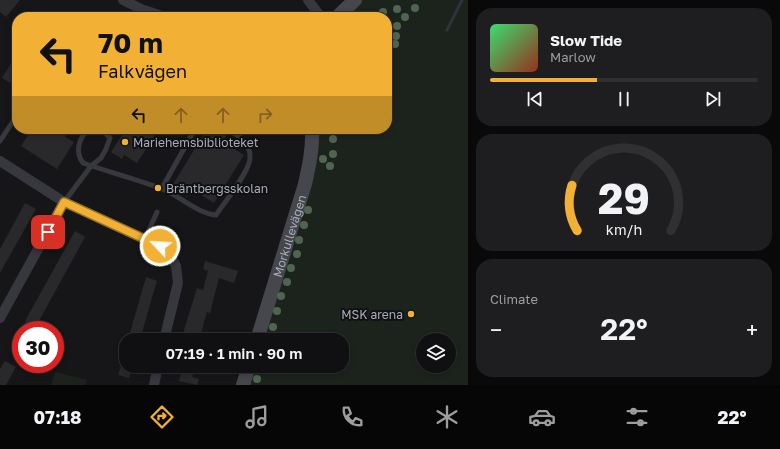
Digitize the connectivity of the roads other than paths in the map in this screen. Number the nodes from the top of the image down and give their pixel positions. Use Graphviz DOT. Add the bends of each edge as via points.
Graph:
graph roads {
  1 [pos="123,0"];
  2 [pos="308,0"];
  3 [pos="355,0"];
  4 [pos="150,12"];
  5 [pos="317,12"];
  6 [pos="342,12"];
  7 [pos="12,123"];
  8 [pos="84,134"];
  9 [pos="106,134"];
  10 [pos="192,134"];
  11 [pos="234,134"];
  12 [pos="312,134"];
  13 [pos="0,141"];
  14 [pos="0,161"];
  15 [pos="91,166"];
  16 [pos="162,188"];
  17 [pos="64,202"];
  18 [pos="157,212"];
  19 [pos="145,239"];
  20 [pos="0,318"];
  21 [pos="166,333"];
  22 [pos="259,333"];
  23 [pos="157,373"];
  24 [pos="247,373"];
  25 [pos="154,385"];
  26 [pos="243,385"];
  1 -- 4 [label="street"];
  2 -- 5 [label="street"];
  3 -- 6 [label="street"];
  7 -- 13 [label="lane"];
  8 -- 15 [label="lane" via="78,146 78,156 83,163"];
  9 -- 15 [label="lane" via="110,138 106,149 101,158"];
  10 -- 16 [label="lane"];
  11 -- 16 [label="lane" via="246,144 250,158 244,173 216,214 190,204"];
  12 -- 22 [label="street, Morkullevägen" via="310,164 305,184"];
  14 -- 17 [label="street"];
  15 -- 16 [label="lane"];
  15 -- 17 [label="lane"];
  17 -- 19 [label="street"];
  17 -- 20 [label="street"];
  18 -- 19 [label="lane"];
  19 -- 21 [label="street" via="160,246 170,255 176,266 178,283"];
  23 -- 25 [label="street"];
  24 -- 26 [label="street"];
}
